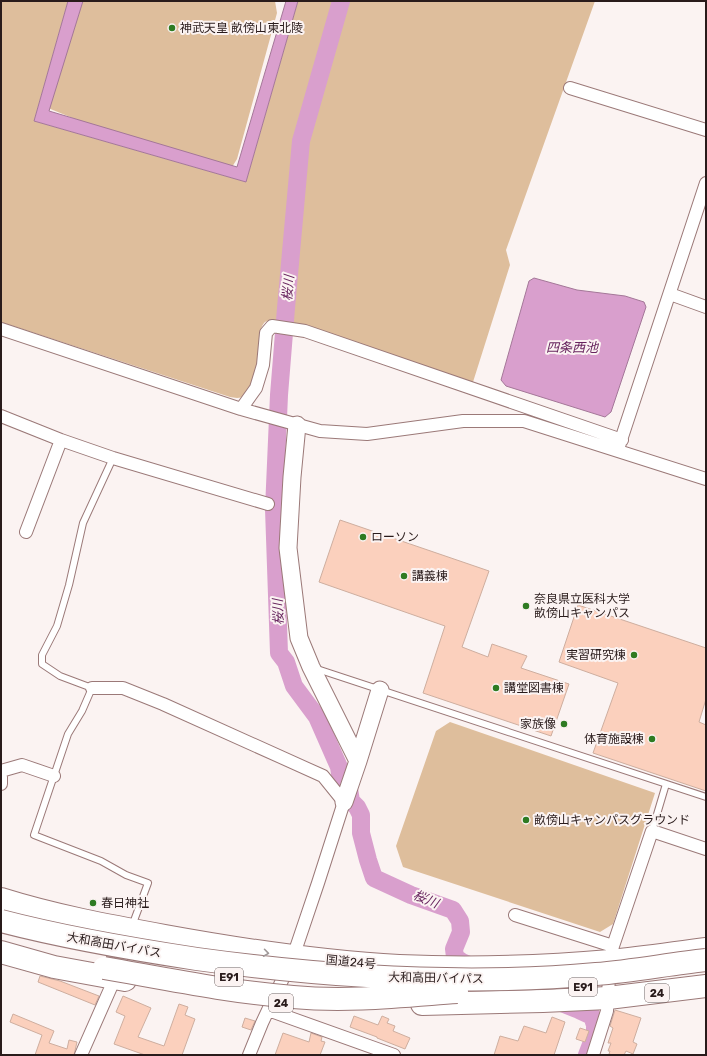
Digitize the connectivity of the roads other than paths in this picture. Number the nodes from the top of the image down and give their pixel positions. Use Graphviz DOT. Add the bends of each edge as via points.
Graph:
graph roads {
  1 [pos="570,88"];
  2 [pos="706,130"];
  3 [pos="706,183"];
  4 [pos="670,294"];
  5 [pos="706,307"];
  6 [pos="1,329"];
  7 [pos="241,409"];
  8 [pos="1,416"];
  9 [pos="297,425"];
  10 [pos="60,440"];
  11 [pos="620,446"];
  12 [pos="113,458"];
  13 [pos="706,479"];
  14 [pos="268,504"];
  15 [pos="26,532"];
  16 [pos="311,666"];
  17 [pos="92,688"];
  18 [pos="380,690"];
  19 [pos="358,761"];
  20 [pos="1,771"];
  21 [pos="54,776"];
  22 [pos="1,777"];
  23 [pos="1,784"];
  24 [pos="666,784"];
  25 [pos="706,797"];
  26 [pos="344,802"];
  27 [pos="652,831"];
  28 [pos="706,849"];
  29 [pos="1,899"];
  30 [pos="1,909"];
  31 [pos="515,915"];
  32 [pos="1,921"];
  33 [pos="131,930"];
  34 [pos="1,934"];
  35 [pos="1,945"];
  36 [pos="706,949"];
  37 [pos="1,952"];
  38 [pos="611,953"];
  39 [pos="293,957"];
  40 [pos="706,960"];
  41 [pos="259,967"];
  42 [pos="110,973"];
  43 [pos="706,973"];
  44 [pos="706,986"];
  45 [pos="460,991"];
  46 [pos="608,998"];
  47 [pos="270,1006"];
  48 [pos="81,1055"];
  49 [pos="249,1055"];
  50 [pos="394,1055"];
  51 [pos="593,1055"];
  1 -- 2 [label="street"];
  3 -- 4 [label="street"];
  4 -- 5 [label="street"];
  4 -- 11 [label="street"];
  6 -- 7 [label="street"];
  7 -- 9 [label="street"];
  7 -- 11 [label="street" via="256,388 263,365 266,333 272,326 305,331"];
  8 -- 10 [label="street"];
  9 -- 11 [label="street" via="320,431 367,434 463,421 524,421"];
  9 -- 16 [label="street" via="288,548 299,638"];
  10 -- 12 [label="street"];
  10 -- 15 [label="street"];
  11 -- 13 [label="street"];
  12 -- 14 [label="street"];
  12 -- 17 [label="lane" via="83,523 57,626 42,655 42,664 60,676"];
  16 -- 18 [label="lane"];
  16 -- 19 [label="street"];
  17 -- 21 [label="lane" via="68,734"];
  17 -- 26 [label="street" via="123,688 323,776"];
  18 -- 19 [label="street"];
  18 -- 24 [label="lane"];
  19 -- 26 [label="street"];
  20 -- 21 [label="street" via="22,765"];
  21 -- 33 [label="lane" via="34,835 94,858 148,883"];
  22 -- 23 [label="street"];
  24 -- 25 [label="lane"];
  24 -- 27 [label="lane"];
  26 -- 39 [label="street"];
  27 -- 28 [label="street"];
  27 -- 38 [label="street"];
  29 -- 33 [label="highway, 国道24号"];
  30 -- 41 [label="highway, bridge" via="96,934"];
  31 -- 38 [label="street"];
  32 -- 41 [label="highway, 大和高田バイパス / E91, bridge" via="113,946"];
  33 -- 39 [label="highway, 国道24号, one-way"];
  33 -- 42 [label="street"];
  34 -- 45 [label="highway, 大和高田バイパス / E91, bridge" via="118,960 236,978 360,988"];
  35 -- 42 [label="highway"];
  36 -- 38 [label="highway, 国道24号"];
  37 -- 42 [label="highway, 24" via="54,967"];
  38 -- 39 [label="highway, 国道24号" via="532,966 462,967 398,966"];
  38 -- 46 [label="street"];
  39 -- 47 [label="street"];
  40 -- 41 [label="highway, 大和高田バイパス / E91, bridge" via="596,974 516,978 360,976"];
  42 -- 45 [label="highway, bridge" via="294,997 358,999"];
  42 -- 47 [label="highway, 24"];
  42 -- 48 [label="street"];
  43 -- 45 [label="highway, 大和高田バイパス / E91" via="597,987"];
  44 -- 46 [label="highway, 24"];
  46 -- 47 [label="highway, 24" via="361,1006"];
  46 -- 51 [label="street" via="607,1011"];
  47 -- 49 [label="street"];
  47 -- 50 [label="street"];
}
